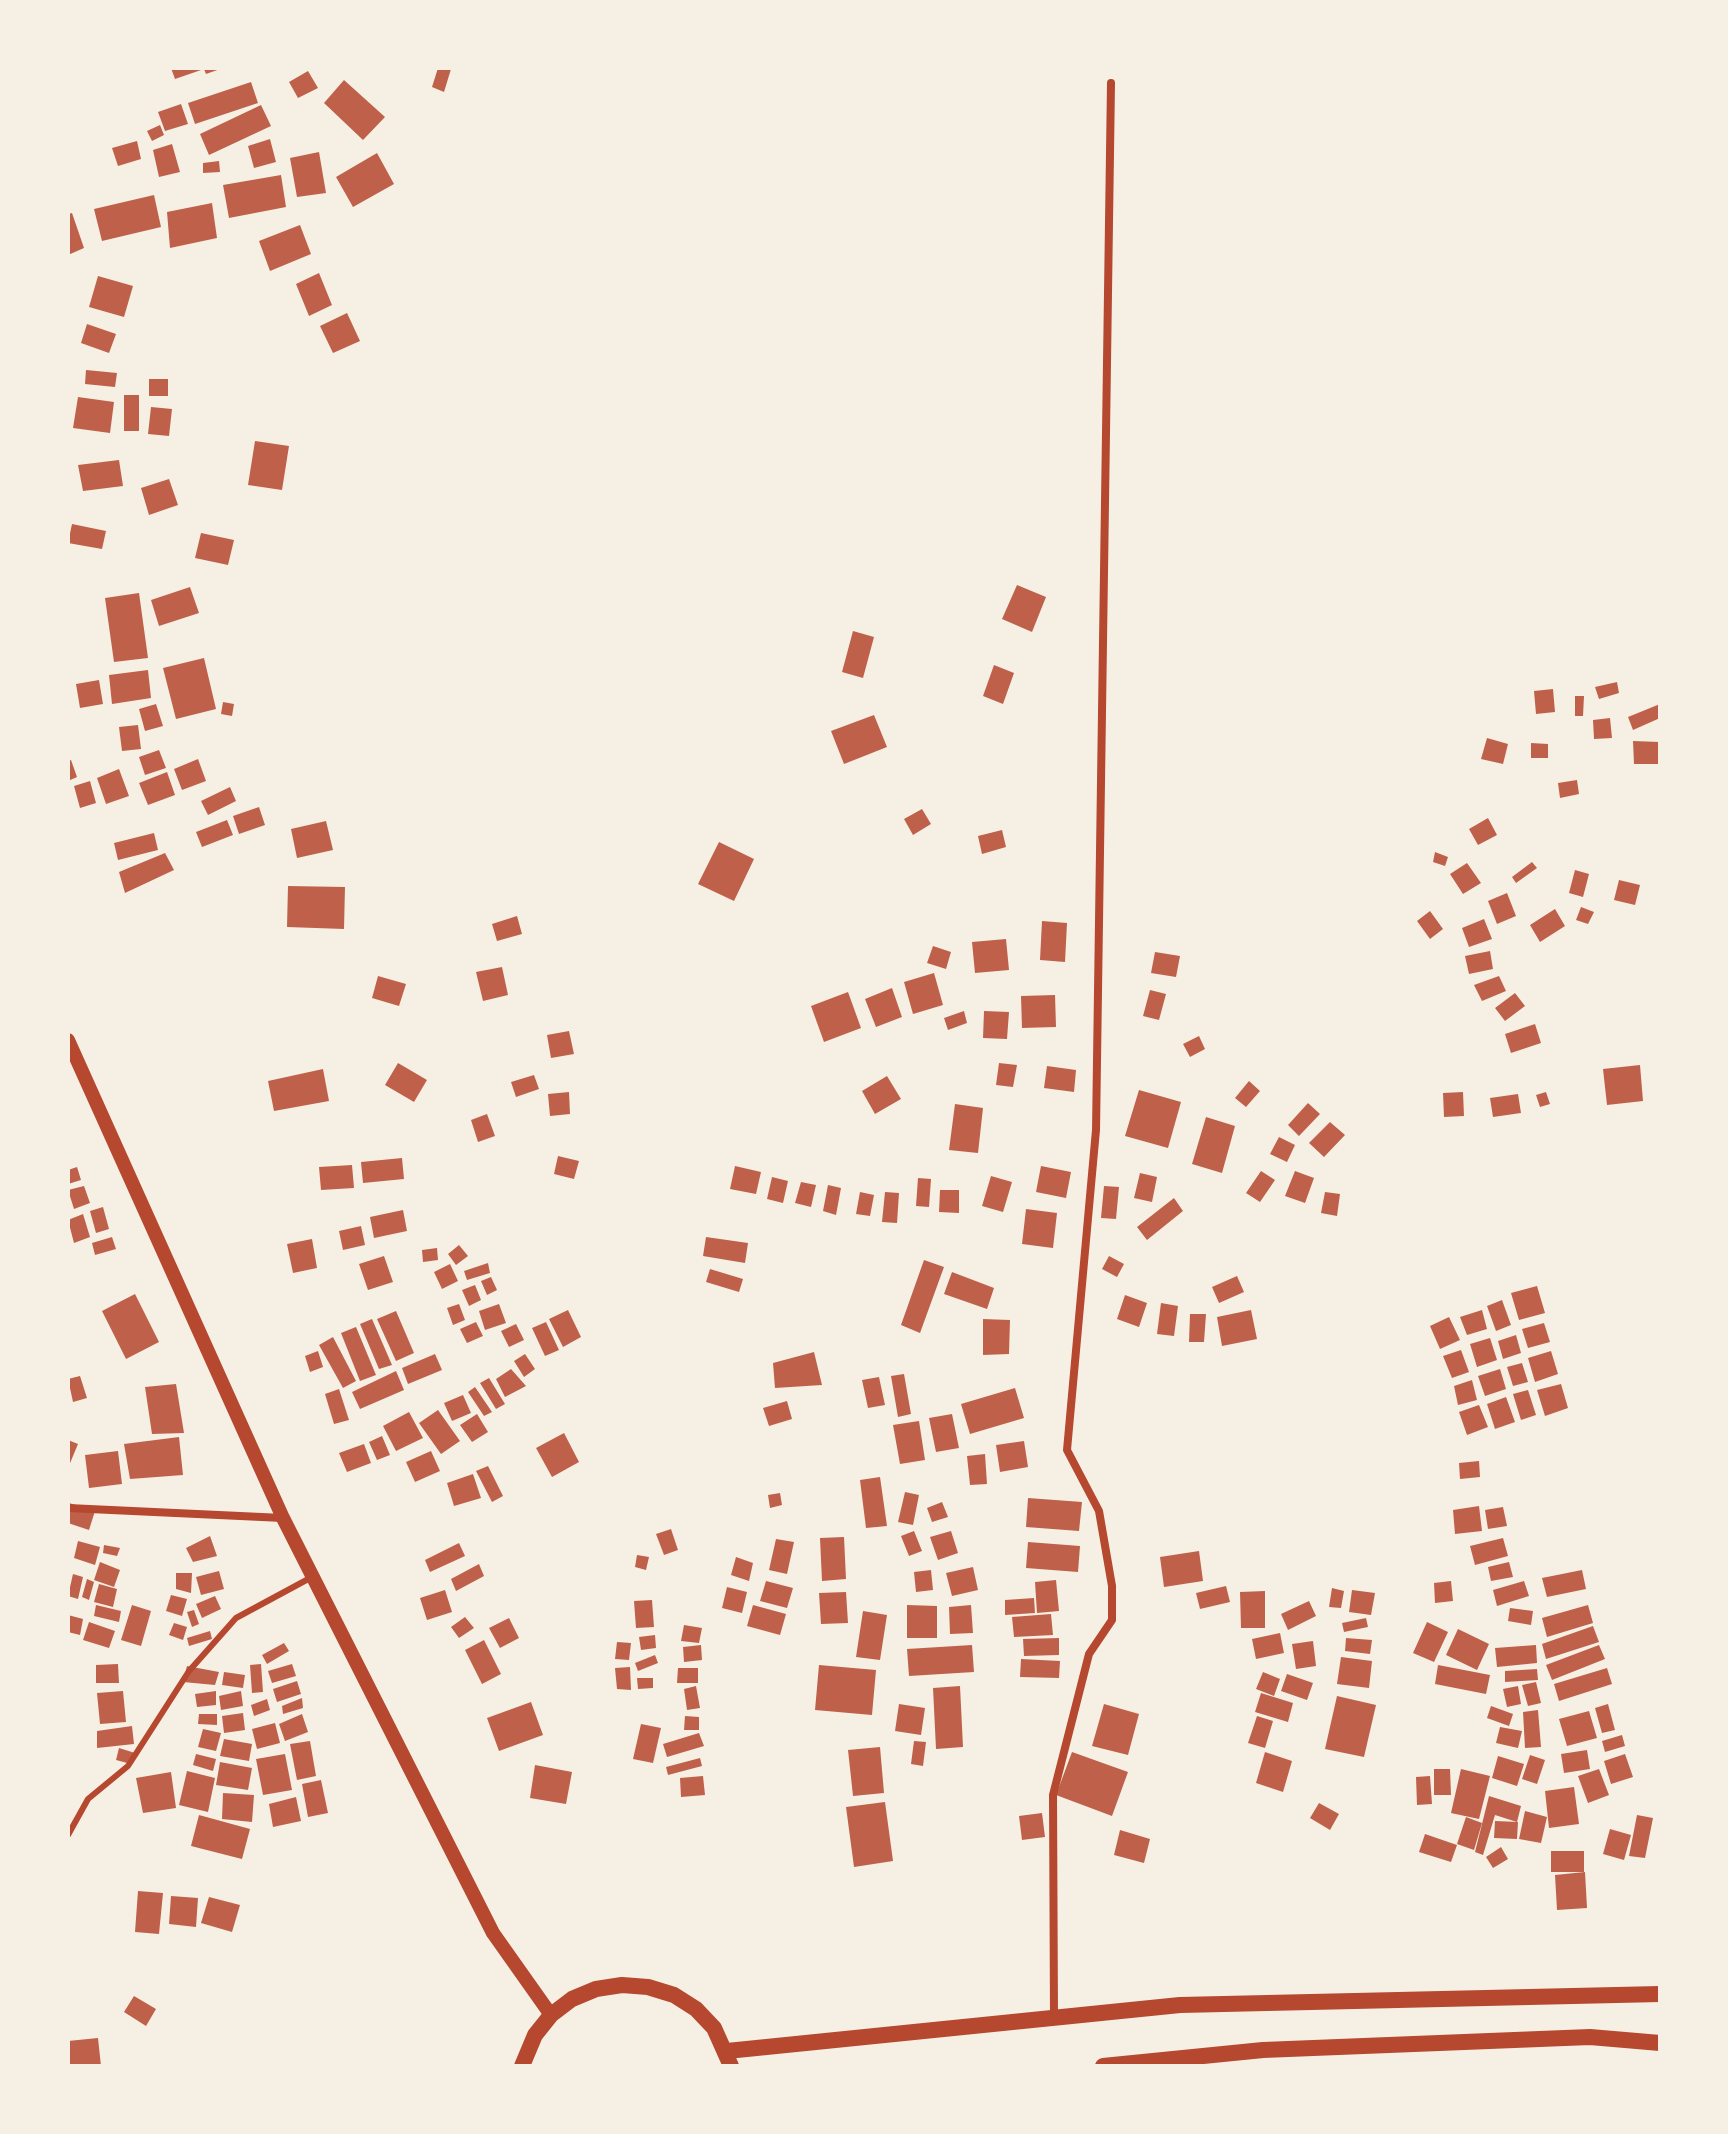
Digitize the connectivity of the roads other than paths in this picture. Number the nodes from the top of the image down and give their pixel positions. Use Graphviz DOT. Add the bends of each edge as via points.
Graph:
graph roads {
  1 [pos="1111,83"];
  2 [pos="68,1040"];
  3 [pos="68,1508"];
  4 [pos="283,1518"];
  5 [pos="312,1577"];
  6 [pos="68,1835"];
  7 [pos="1660,1994"];
  8 [pos="551,2015"];
  9 [pos="1054,2019"];
  10 [pos="1660,2043"];
  11 [pos="729,2058"];
  12 [pos="522,2066"];
  13 [pos="1103,2066"];
  1 -- 9 [label="street" via="1096,1130 1067,1450 1099,1511 1112,1586 1112,1620 1089,1654 1053,1795"];
  2 -- 4 [label="street"];
  3 -- 4 [label="street"];
  4 -- 5 [label="street"];
  5 -- 6 [label="lane" via="236,1618 189,1671 128,1766 88,1799"];
  5 -- 8 [label="street" via="493,1933"];
  7 -- 9 [label="main road" via="1180,2005"];
  8 -- 11 [label="main road" via="596,1989 648,1987 696,2009 714,2028"];
  8 -- 12 [label="main road" via="535,2035"];
  9 -- 11 [label="main road"];
  10 -- 13 [label="main road" via="1590,2037 1263,2050"];
}
